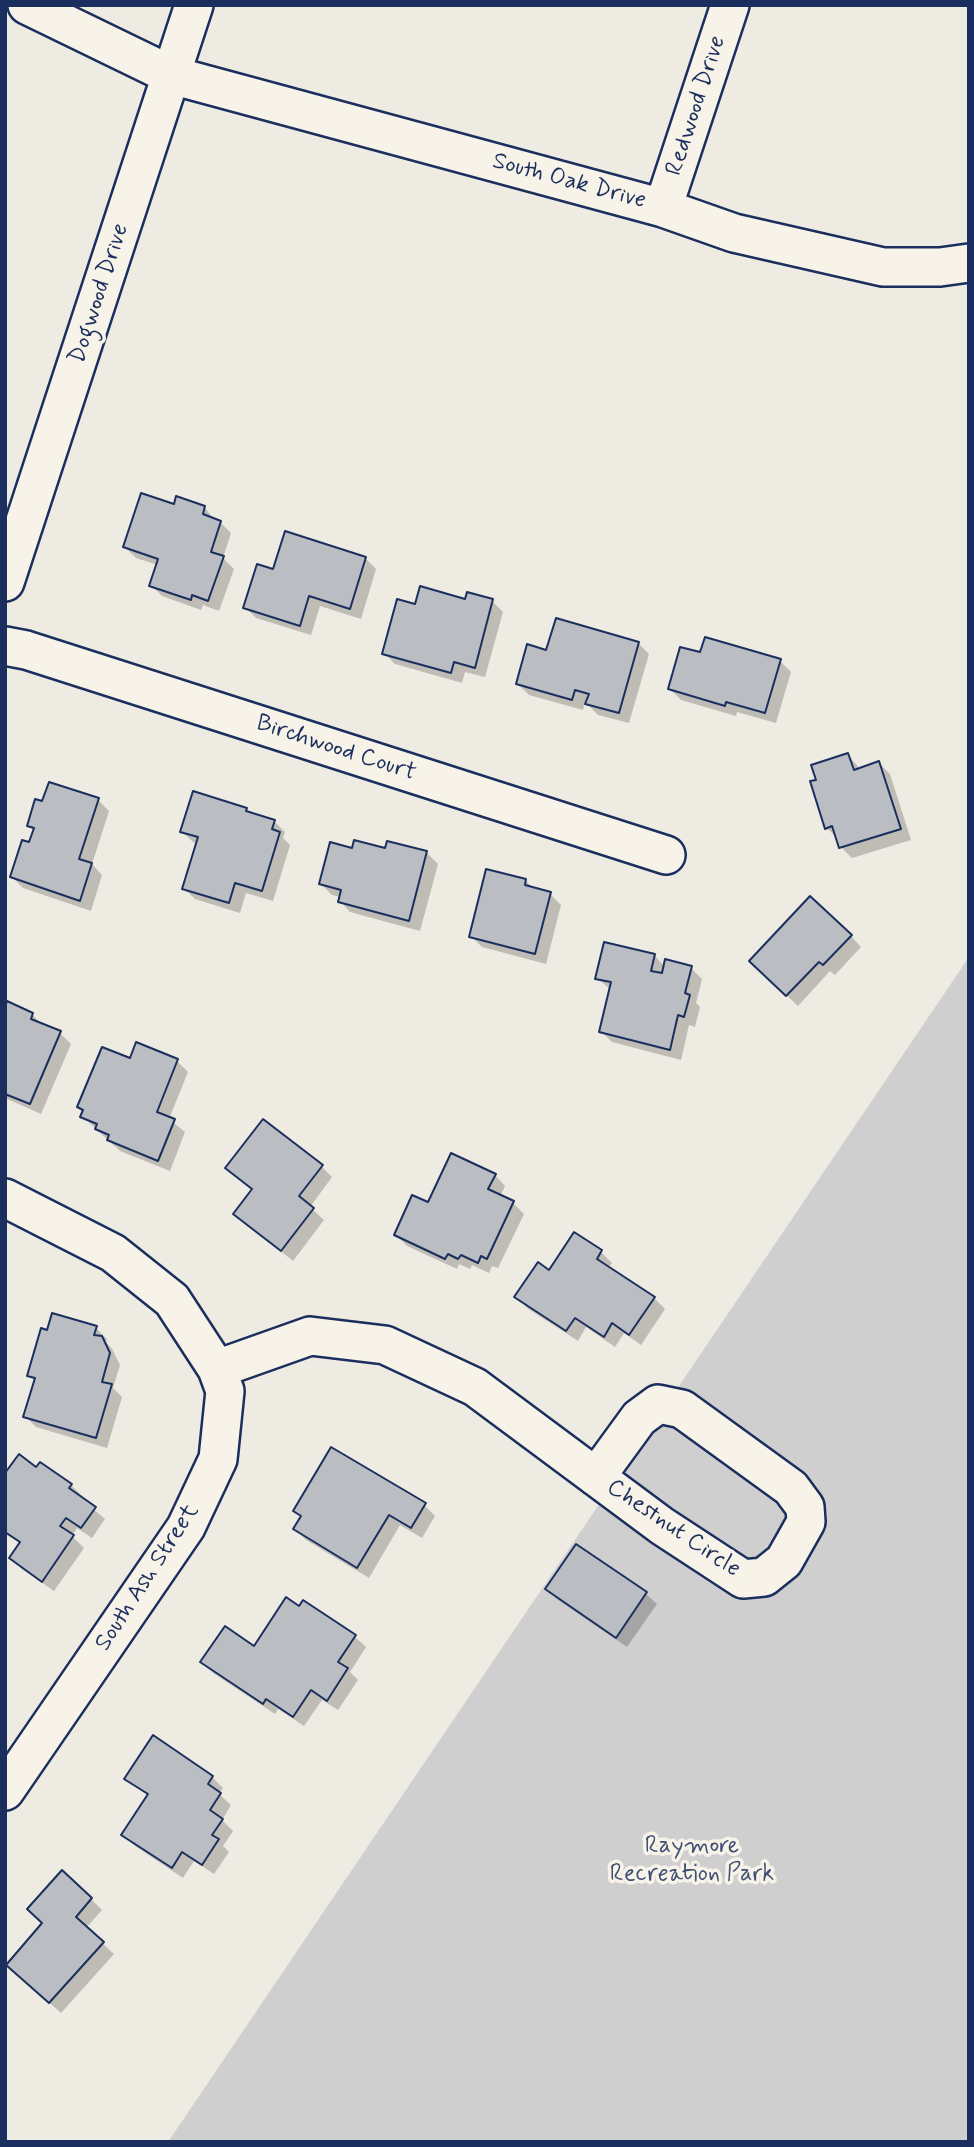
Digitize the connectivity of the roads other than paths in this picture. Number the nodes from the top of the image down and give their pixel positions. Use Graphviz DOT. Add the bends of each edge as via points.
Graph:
graph roads {
  1 [pos="27,5"];
  2 [pos="194,5"];
  3 [pos="730,5"];
  4 [pos="171,75"];
  5 [pos="663,208"];
  6 [pos="969,263"];
  7 [pos="5,582"];
  8 [pos="5,646"];
  9 [pos="666,855"];
  10 [pos="5,1198"];
  11 [pos="217,1368"];
  12 [pos="596,1476"];
  13 [pos="5,1791"];
  1 -- 4 [label="street, South Oak Drive"];
  2 -- 4 [label="street, Dogwood Drive"];
  3 -- 5 [label="street, Redwood Drive"];
  4 -- 5 [label="street, South Oak Drive"];
  4 -- 7 [label="street, Dogwood Drive"];
  5 -- 6 [label="street, South Oak Drive" via="734,233 883,267"];
  8 -- 9 [label="street, Birchwood Court"];
  10 -- 11 [label="street, South Ash Street" via="113,1253 173,1300"];
  11 -- 12 [label="street, Chestnut Circle" via="310,1336 385,1345 475,1387"];
  11 -- 13 [label="street, South Ash Street" via="225,1391 218,1458 186,1527"];
  12 -- 12 [label="street, Chestnut Circle" via="743,1579 764,1577 784,1561 806,1522 805,1507 791,1488 682,1409 658,1404 639,1418"];
}
